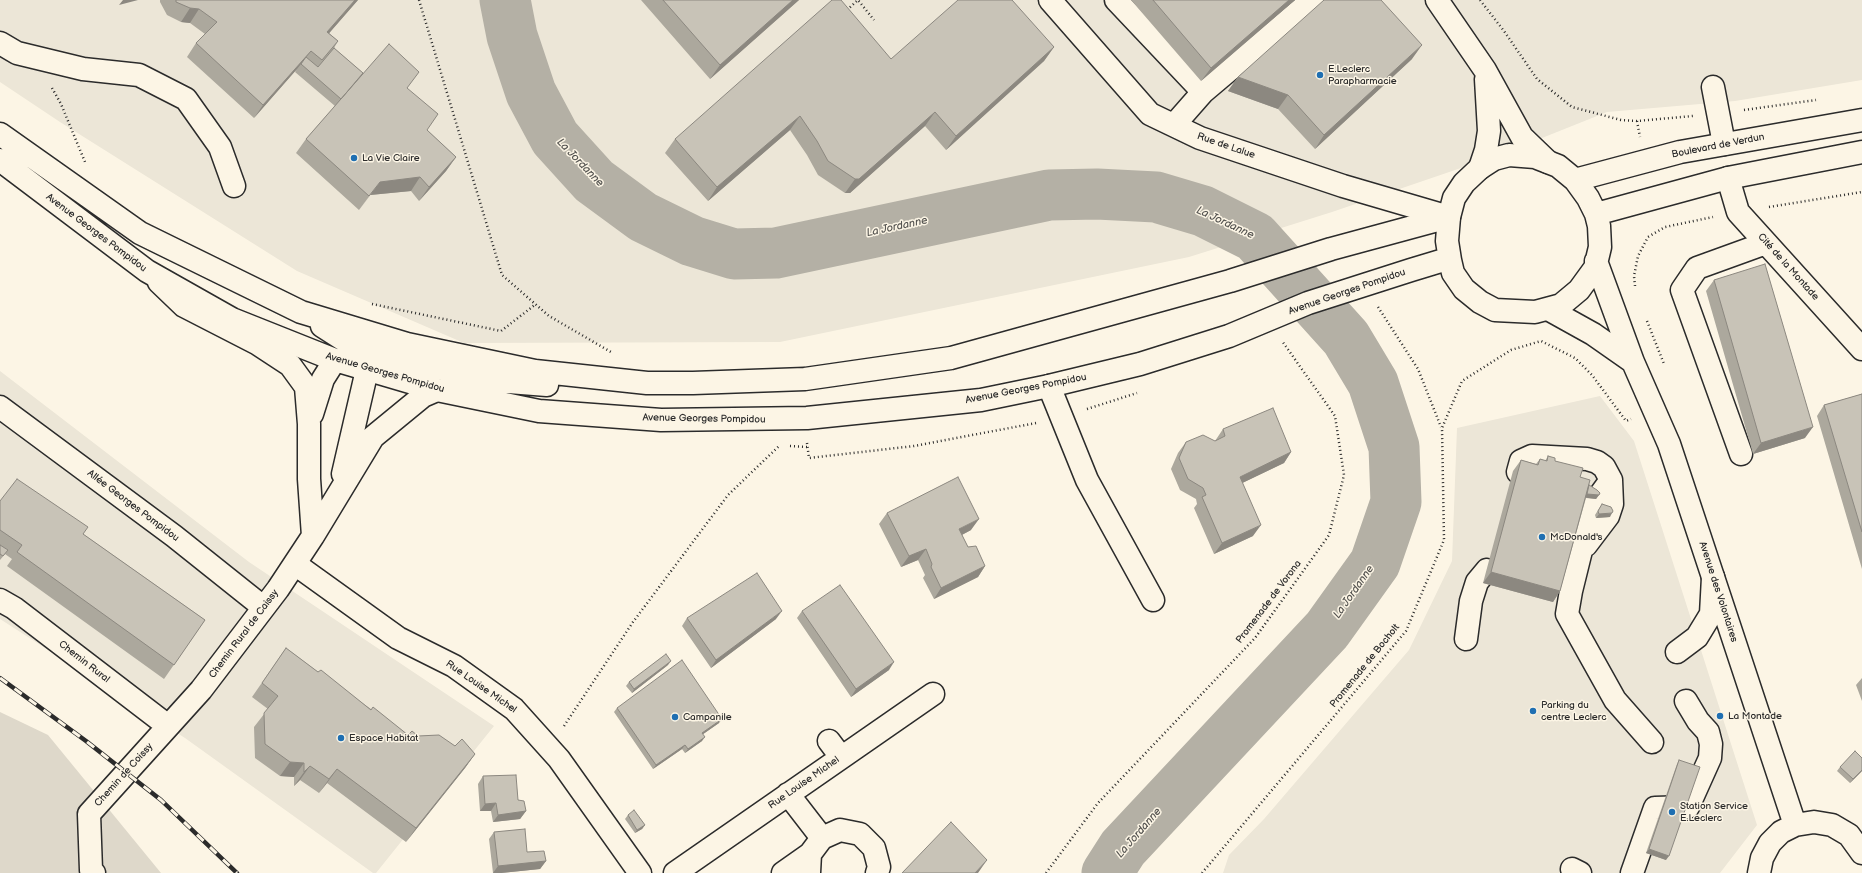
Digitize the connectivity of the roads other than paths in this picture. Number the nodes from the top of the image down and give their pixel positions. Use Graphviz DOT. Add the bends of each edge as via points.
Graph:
graph roads {
  1 [pos="1116,0"];
  2 [pos="1312,0"];
  3 [pos="1439,1"];
  4 [pos="1060,4"];
  5 [pos="0,43"];
  6 [pos="1485,70"];
  7 [pos="1713,88"];
  8 [pos="1203,92"];
  9 [pos="1862,120"];
  10 [pos="1174,126"];
  11 [pos="0,134"];
  12 [pos="1724,144"];
  13 [pos="1862,152"];
  14 [pos="0,160"];
  15 [pos="1548,162"];
  16 [pos="1480,168"];
  17 [pos="1728,178"];
  18 [pos="1575,180"];
  19 [pos="234,186"];
  20 [pos="1596,214"];
  21 [pos="1449,218"];
  22 [pos="1766,243"];
  23 [pos="1450,260"];
  24 [pos="1596,261"];
  25 [pos="147,271"];
  26 [pos="1548,309"];
  27 [pos="301,312"];
  28 [pos="358,349"];
  29 [pos="1862,349"];
  30 [pos="335,360"];
  31 [pos="1633,362"];
  32 [pos="367,370"];
  33 [pos="647,383"];
  34 [pos="1049,386"];
  35 [pos="437,390"];
  36 [pos="0,407"];
  37 [pos="309,424"];
  38 [pos="1741,454"];
  39 [pos="1518,472"];
  40 [pos="337,496"];
  41 [pos="313,536"];
  42 [pos="295,564"];
  43 [pos="1487,570"];
  44 [pos="1713,576"];
  45 [pos="0,600"];
  46 [pos="1153,600"];
  47 [pos="263,607"];
  48 [pos="1466,639"];
  49 [pos="1677,652"];
  50 [pos="933,694"];
  51 [pos="1686,701"];
  52 [pos="168,726"];
  53 [pos="1652,742"];
  54 [pos="788,794"];
  55 [pos="1795,825"];
  56 [pos="1862,852"];
  57 [pos="814,855"];
  58 [pos="94,873"];
  59 [pos="640,873"];
  60 [pos="675,873"];
  61 [pos="783,873"];
  62 [pos="877,873"];
  63 [pos="1574,873"];
  64 [pos="1580,873"];
  65 [pos="1632,873"];
  66 [pos="1758,873"];
  1 -- 8 [label="main road"];
  2 -- 8 [label="main road"];
  3 -- 6 [label="main road"];
  4 -- 10 [label="main road, Rue de Lalue" via="1150,114"];
  5 -- 19 [label="main road" via="17,53 35,58 83,69 139,75 186,100 220,147"];
  6 -- 15 [label="main road" via="1522,137"];
  6 -- 16 [label="main road" via="1489,131"];
  7 -- 12 [label="main road"];
  8 -- 10 [label="main road"];
  9 -- 12 [label="main road, Boulevard de Verdun"];
  10 -- 21 [label="main road, Rue de Lalue" via="1200,138 1343,186"];
  11 -- 27 [label="main road" via="140,233"];
  12 -- 18 [label="main road, Boulevard de Verdun" via="1680,152"];
  13 -- 17 [label="main road"];
  14 -- 25 [label="main road, Avenue Georges Pompidou"];
  15 -- 16 [label="main road" via="1536,157 1509,155 1494,159"];
  15 -- 18 [label="main road" via="1558,166"];
  16 -- 21 [label="main road" via="1464,183 1454,198"];
  17 -- 20 [label="main road"];
  17 -- 22 [label="main road, Cité de la Montade" via="1738,212"];
  18 -- 20 [label="main road"];
  20 -- 24 [label="main road" via="1600,247"];
  21 -- 23 [label="main road" via="1447,241"];
  21 -- 33 [label="main road" via="1331,249 1230,281 951,358 805,379"];
  22 -- 29 [label="main road, Cité de la Montade"];
  22 -- 38 [label="main road" via="1697,268 1682,290"];
  23 -- 26 [label="main road" via="1453,273 1464,290 1480,302 1496,310 1514,312"];
  23 -- 34 [label="main road, Avenue Georges Pompidou" via="1308,303 1229,336 1140,364"];
  24 -- 26 [label="main road" via="1579,290 1561,305"];
  24 -- 31 [label="main road, Avenue des Volontaires"];
  25 -- 30 [label="main road, Avenue Georges Pompidou" via="232,319"];
  25 -- 37 [label="main road" via="184,306 258,344 290,364 306,387"];
  26 -- 31 [label="main road" via="1593,334"];
  27 -- 28 [label="main road"];
  27 -- 33 [label="main road" via="407,344 535,371"];
  28 -- 30 [label="main road"];
  28 -- 32 [label="main road"];
  28 -- 33 [label="main road" via="496,381 628,392"];
  30 -- 32 [label="main road, Avenue Georges Pompidou"];
  30 -- 37 [label="main road" via="323,379"];
  31 -- 44 [label="main road, Avenue des Volontaires" via="1669,444"];
  32 -- 35 [label="main road, Avenue Georges Pompidou"];
  32 -- 40 [label="main road, Chemin Rural de Caissy"];
  34 -- 35 [label="main road, Avenue Georges Pompidou" via="981,400 772,420 661,420 539,411"];
  34 -- 46 [label="main road" via="1087,480"];
  35 -- 40 [label="main road, Chemin Rural de Caissy" via="423,396 373,437"];
  36 -- 47 [label="main road, Allée Georges Pompidou" via="174,536"];
  37 -- 41 [label="main road"];
  39 -- 53 [label="main road" via="1521,462 1532,456 1559,456 1597,462 1604,467 1611,480 1592,506 1567,614 1615,700"];
  40 -- 41 [label="main road, Chemin Rural de Caissy"];
  41 -- 42 [label="main road, Chemin Rural de Caissy"];
  42 -- 47 [label="main road, Chemin Rural de Caissy"];
  42 -- 59 [label="main road, Rue Louise Michel" via="398,638 454,666 514,708 559,759"];
  43 -- 48 [label="main road" via="1476,582"];
  44 -- 49 [label="main road" via="1711,614 1697,637"];
  44 -- 55 [label="main road, Avenue des Volontaires"];
  45 -- 52 [label="main road, Chemin Rural"];
  47 -- 52 [label="main road, Chemin Rural de Caissy" via="201,690"];
  50 -- 54 [label="main road, Rue Louise Michel" via="835,749"];
  51 -- 65 [label="main road" via="1708,732 1711,744 1710,758 1688,807 1655,808"];
  52 -- 58 [label="main road, Chemin de Coissy" via="89,814 91,870"];
  54 -- 57 [label="main road"];
  54 -- 60 [label="main road, Rue Louise Michel"];
  55 -- 56 [label="main road" via="1814,822 1832,825 1849,835"];
  55 -- 66 [label="main road" via="1781,832 1770,843"];
  57 -- 61 [label="main road"];
  57 -- 62 [label="main road" via="840,830 860,834 874,848 879,867"];
  63 -- 64 [label="main road" via="1572,869"];
}
